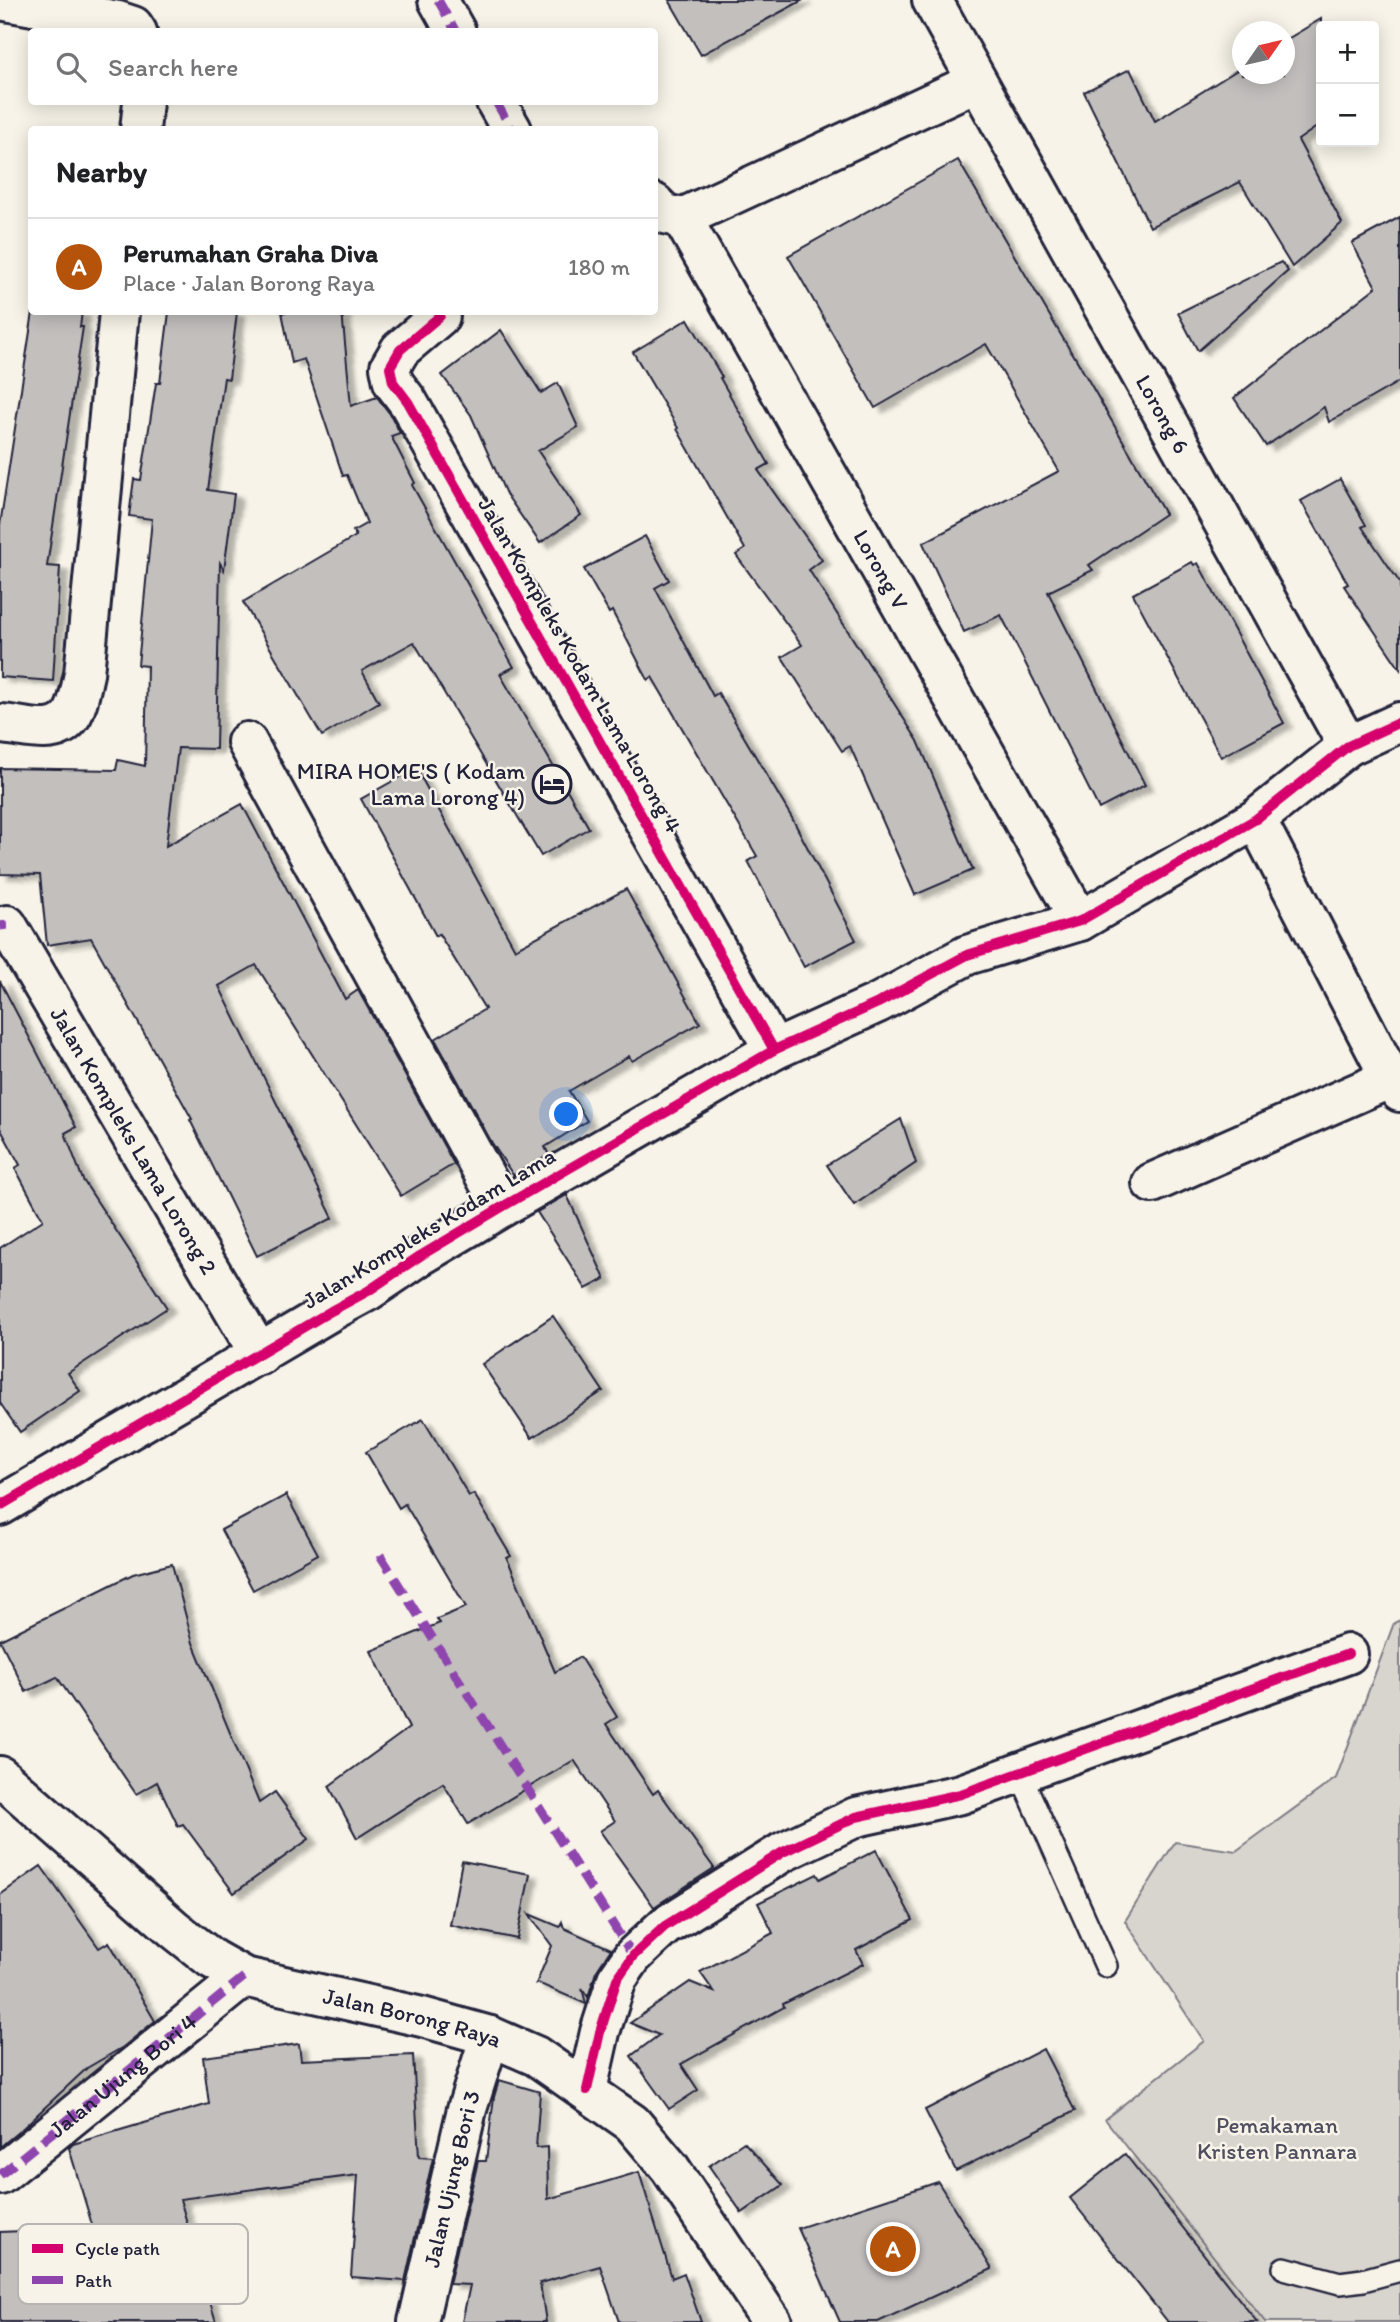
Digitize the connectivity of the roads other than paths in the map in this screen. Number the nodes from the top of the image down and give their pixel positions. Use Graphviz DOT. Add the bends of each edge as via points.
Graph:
graph roads {
  1 [pos="438,0"];
  2 [pos="932,0"];
  3 [pos="0,1"];
  4 [pos="134,28"];
  5 [pos="454,28"];
  6 [pos="976,82"];
  7 [pos="143,105"];
  8 [pos="498,105"];
  9 [pos="140,126"];
  10 [pos="510,126"];
  11 [pos="668,211"];
  12 [pos="118,315"];
  13 [pos="440,315"];
  14 [pos="1400,722"];
  15 [pos="0,723"];
  16 [pos="247,742"];
  17 [pos="1348,746"];
  18 [pos="1256,819"];
  19 [pos="1080,921"];
  20 [pos="7,925"];
  21 [pos="774,1050"];
  22 [pos="1396,1085"];
  23 [pos="1152,1183"];
  24 [pos="502,1207"];
  25 [pos="260,1355"];
  26 [pos="2,1501"];
  27 [pos="1348,1654"];
  28 [pos="1020,1773"];
  29 [pos="0,1776"];
  30 [pos="1106,1966"];
  31 [pos="244,1977"];
  32 [pos="491,2036"];
  33 [pos="587,2090"];
  34 [pos="0,2175"];
  35 [pos="1284,2268"];
  36 [pos="1400,2270"];
  37 [pos="418,2322"];
  38 [pos="772,2322"];
  1 -- 5 [label="street"];
  2 -- 6 [label="street, Lorong 6"];
  3 -- 4 [label="street" via="118,21"];
  6 -- 11 [label="street"];
  6 -- 17 [label="street, Lorong 6"];
  7 -- 9 [label="street"];
  8 -- 10 [label="street"];
  11 -- 19 [label="street, Lorong V"];
  12 -- 15 [label="street" via="84,674 73,713 60,727 48,730"];
  13 -- 21 [label="street, Jalan Kompleks Kodam Lama Lorong 4" via="400,350 390,367 393,382"];
  14 -- 17 [label="street, Jalan Kompleks Kodam Lama"];
  16 -- 24 [label="street"];
  17 -- 18 [label="street, Jalan Kompleks Kodam Lama"];
  18 -- 19 [label="street, Jalan Kompleks Kodam Lama"];
  18 -- 22 [label="street"];
  19 -- 21 [label="street, Jalan Kompleks Kodam Lama" via="967,955 878,1003"];
  20 -- 25 [label="street, Jalan Kompleks Lama Lorong 2"];
  21 -- 24 [label="street, Jalan Kompleks Kodam Lama"];
  22 -- 23 [label="street"];
  24 -- 25 [label="street, Jalan Kompleks Kodam Lama"];
  25 -- 26 [label="street, Jalan Kompleks Kodam Lama"];
  27 -- 28 [label="street"];
  28 -- 30 [label="lane"];
  28 -- 33 [label="street" via="961,1794 856,1817 783,1852 665,1926 633,1956 617,1979"];
  29 -- 31 [label="street, Jalan Borong Raya" via="174,1929"];
  31 -- 32 [label="street, Jalan Borong Raya"];
  31 -- 34 [label="street, Jalan Ujung Bori 4"];
  32 -- 33 [label="street, Jalan Borong Raya" via="536,2056"];
  32 -- 37 [label="street, Jalan Ujung Bori 3" via="467,2109"];
  33 -- 38 [label="street, Jalan Borong Raya" via="632,2123 670,2168"];
  35 -- 36 [label="lane" via="1340,2283"];
}
